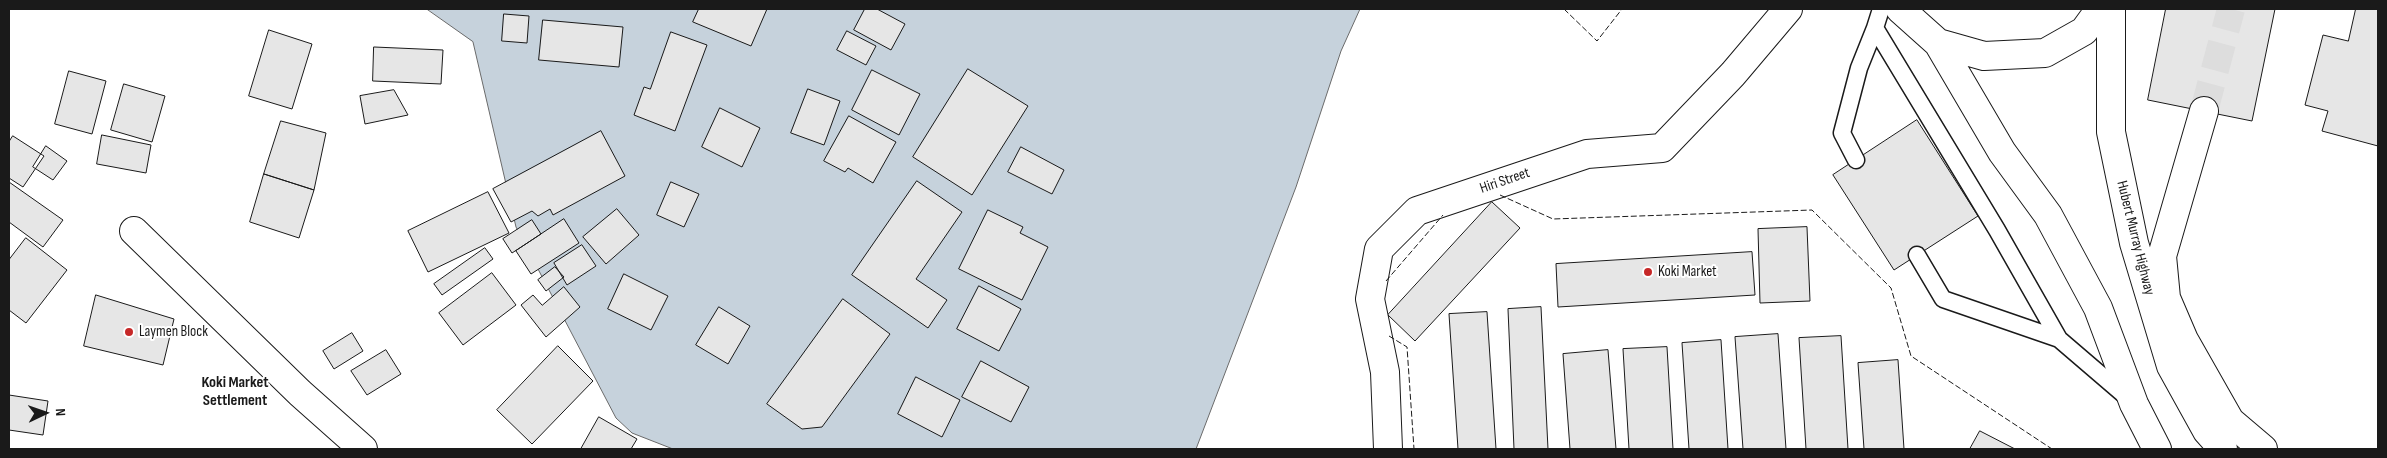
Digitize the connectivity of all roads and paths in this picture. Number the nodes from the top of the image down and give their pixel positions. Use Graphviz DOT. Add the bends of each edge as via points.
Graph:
graph roads {
  1 [pos="1788,9"];
  2 [pos="1881,9"];
  3 [pos="1900,9"];
  4 [pos="2100,9"];
  5 [pos="2111,9"];
  6 [pos="1875,28"];
  7 [pos="1938,43"];
  8 [pos="2204,111"];
  9 [pos="1856,160"];
  10 [pos="134,230"];
  11 [pos="1916,255"];
  12 [pos="2059,339"];
  13 [pos="2134,404"];
  14 [pos="363,449"];
  15 [pos="1388,449"];
  16 [pos="2157,449"];
  17 [pos="2223,449"];
  18 [pos="2263,449"];
  1 -- 15 [label="main road, Hiri Street" via="1733,74 1662,148 1587,154 1417,211 1379,249 1370,299 1385,372"];
  2 -- 6 [label="lane"];
  3 -- 7 [label="main road"];
  4 -- 7 [label="main road" via="2084,31 2045,53 1984,56"];
  5 -- 17 [label="main road, Hubert Murray Highway" via="2111,132 2134,243 2171,366 2207,431"];
  6 -- 9 [label="lane" via="1859,68 1842,133"];
  6 -- 12 [label="lane"];
  7 -- 13 [label="main road" via="2002,152 2048,215 2098,308"];
  8 -- 18 [label="main road" via="2162,256 2166,298 2184,340 2230,421"];
  10 -- 14 [label="main road"];
  11 -- 12 [label="lane" via="1943,299"];
  12 -- 13 [label="lane"];
  13 -- 16 [label="main road"];
}
